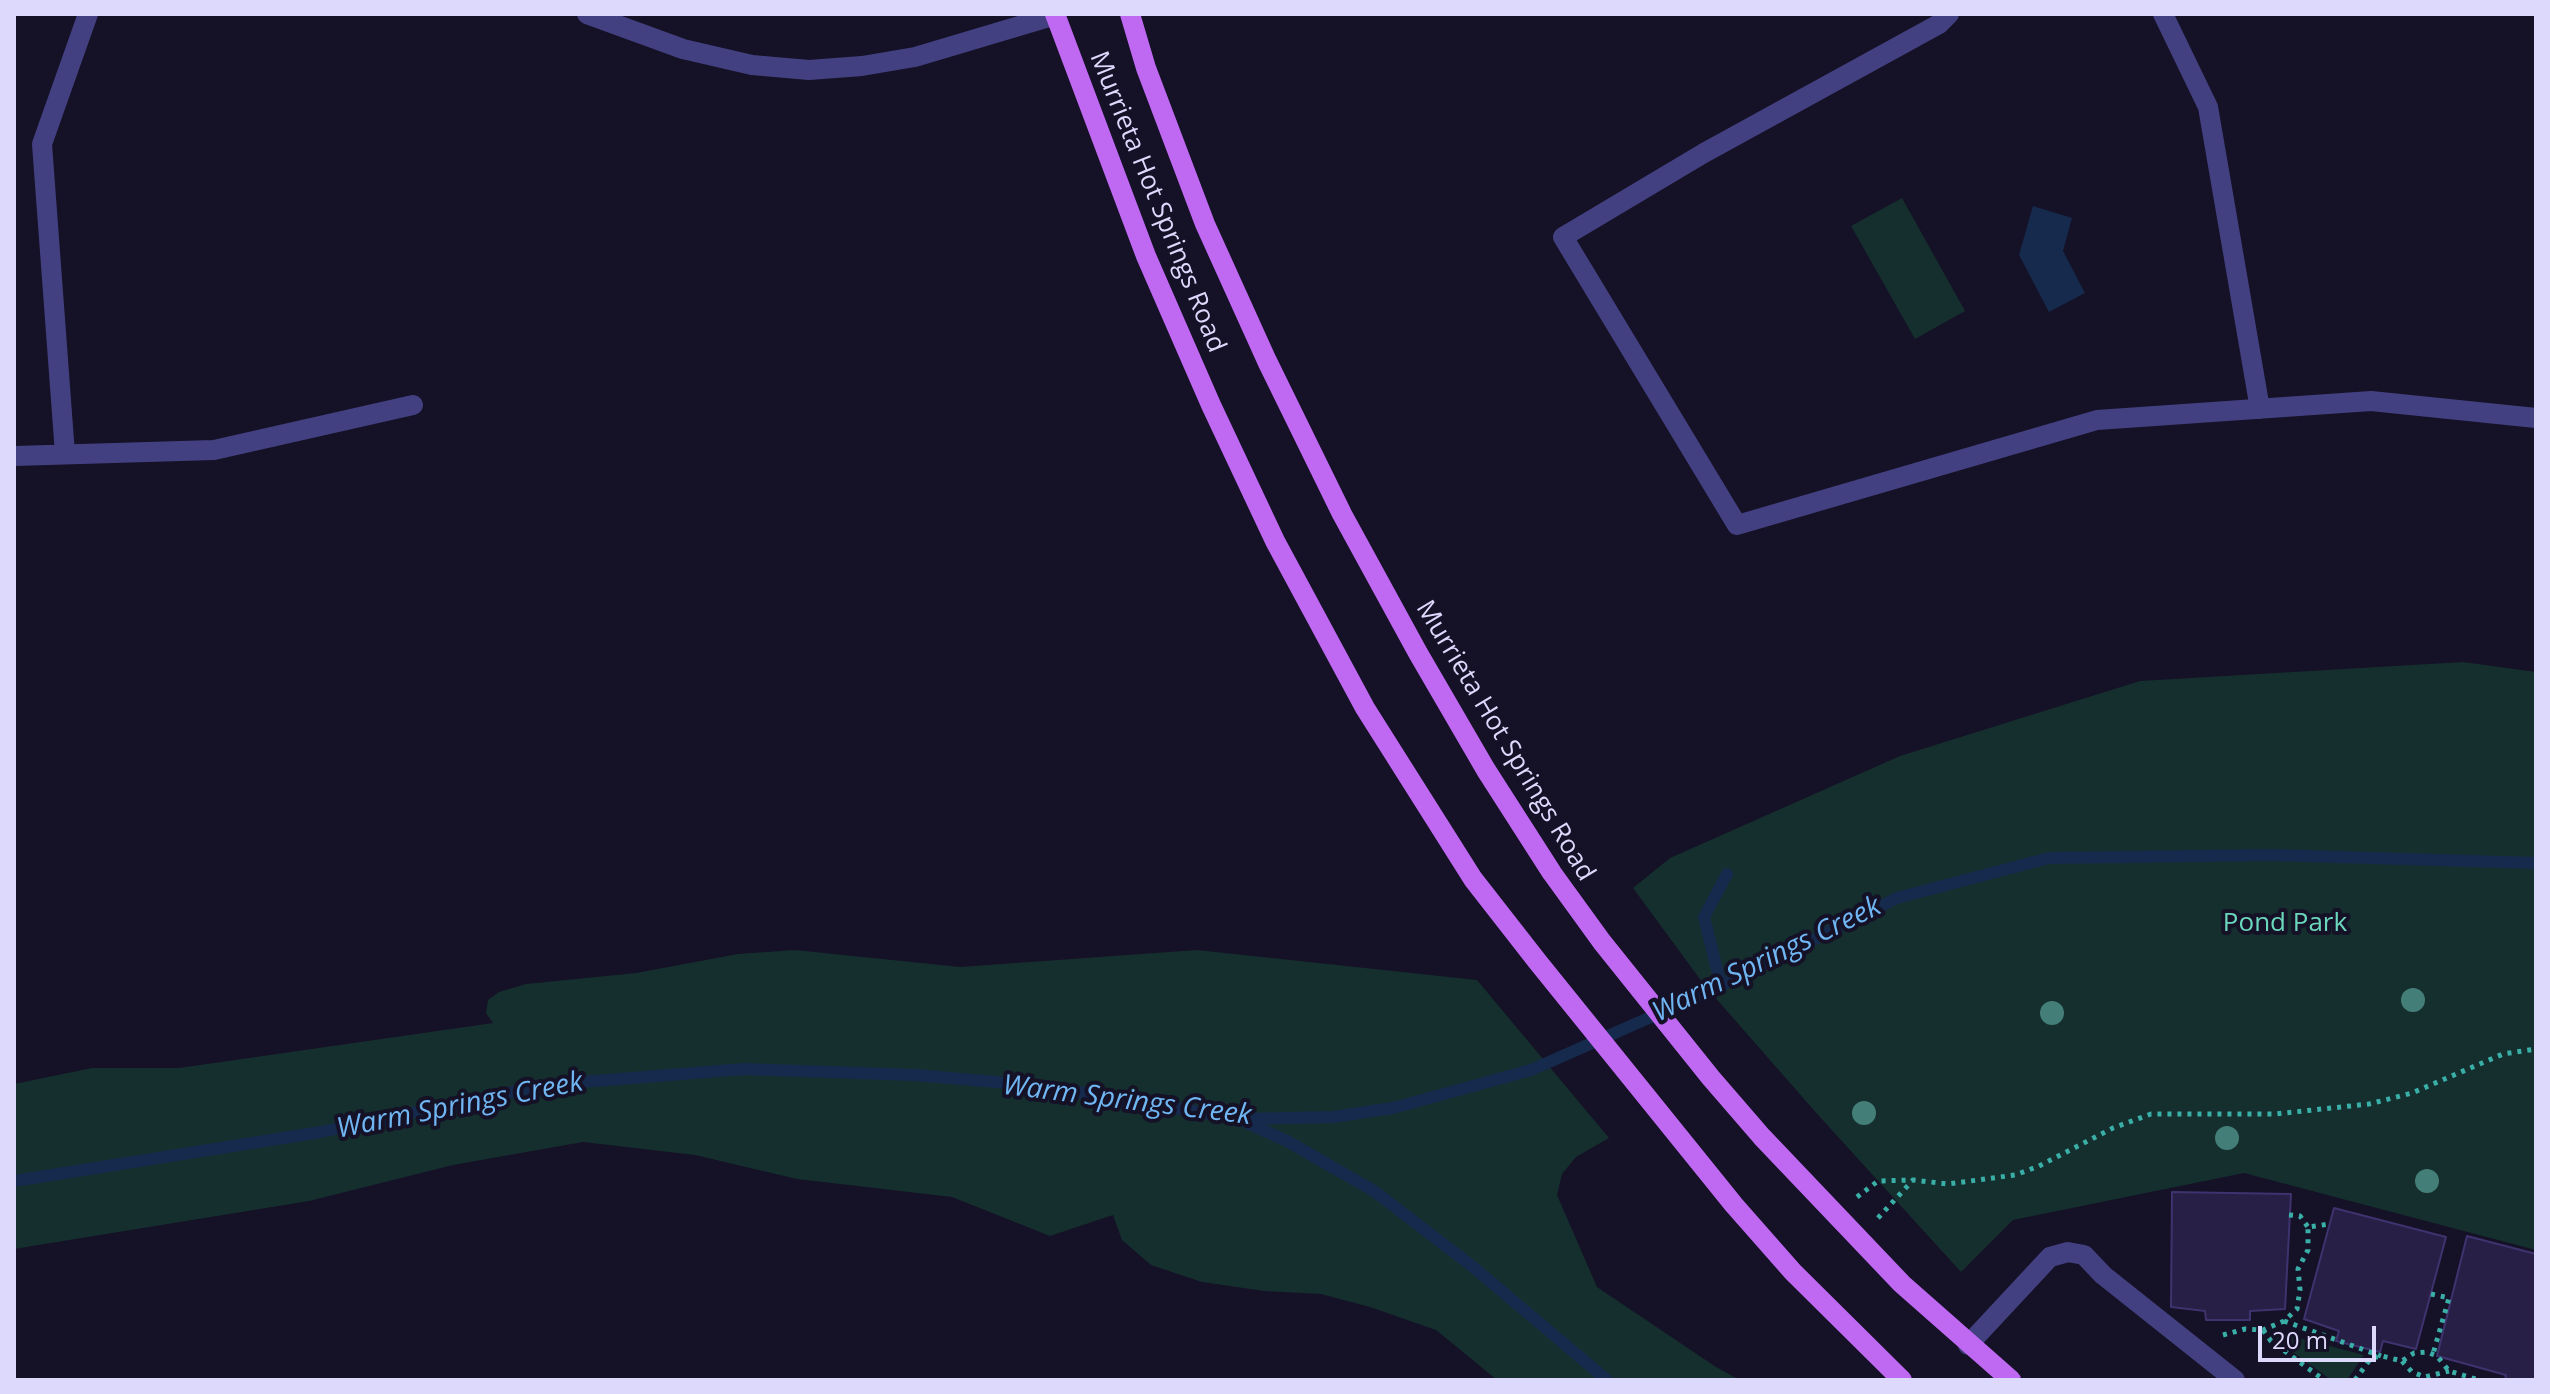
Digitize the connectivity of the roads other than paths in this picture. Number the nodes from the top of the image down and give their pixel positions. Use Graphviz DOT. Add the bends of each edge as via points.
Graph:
graph roads {
  1 [pos="88,14"];
  2 [pos="587,14"];
  3 [pos="1057,14"];
  4 [pos="1130,14"];
  5 [pos="1949,14"];
  6 [pos="2163,14"];
  7 [pos="413,405"];
  8 [pos="2260,409"];
  9 [pos="2536,418"];
  10 [pos="65,454"];
  11 [pos="14,456"];
  12 [pos="1968,1345"];
  13 [pos="1902,1380"];
  14 [pos="2011,1380"];
  15 [pos="2235,1380"];
  1 -- 10 [label="street" via="42,144"];
  2 -- 3 [label="street" via="683,49 752,65 809,70 915,57"];
  3 -- 13 [label="main road, Murrieta Hot Springs Road" via="1146,256 1211,405 1275,541 1365,708 1473,879 1537,961 1734,1205"];
  4 -- 12 [label="main road, Murrieta Hot Springs Road" via="1205,224 1267,361 1342,514 1486,770 1602,942 1711,1078 1857,1238"];
  5 -- 8 [label="street" via="1563,237 1737,525 2097,420"];
  6 -- 8 [label="street" via="2208,107"];
  7 -- 10 [label="street" via="214,450"];
  8 -- 9 [label="street" via="2371,401"];
  10 -- 11 [label="street"];
  12 -- 14 [label="main road, Murrieta Hot Springs Road"];
  12 -- 15 [label="street" via="2050,1257 2068,1252 2084,1255"];
}
